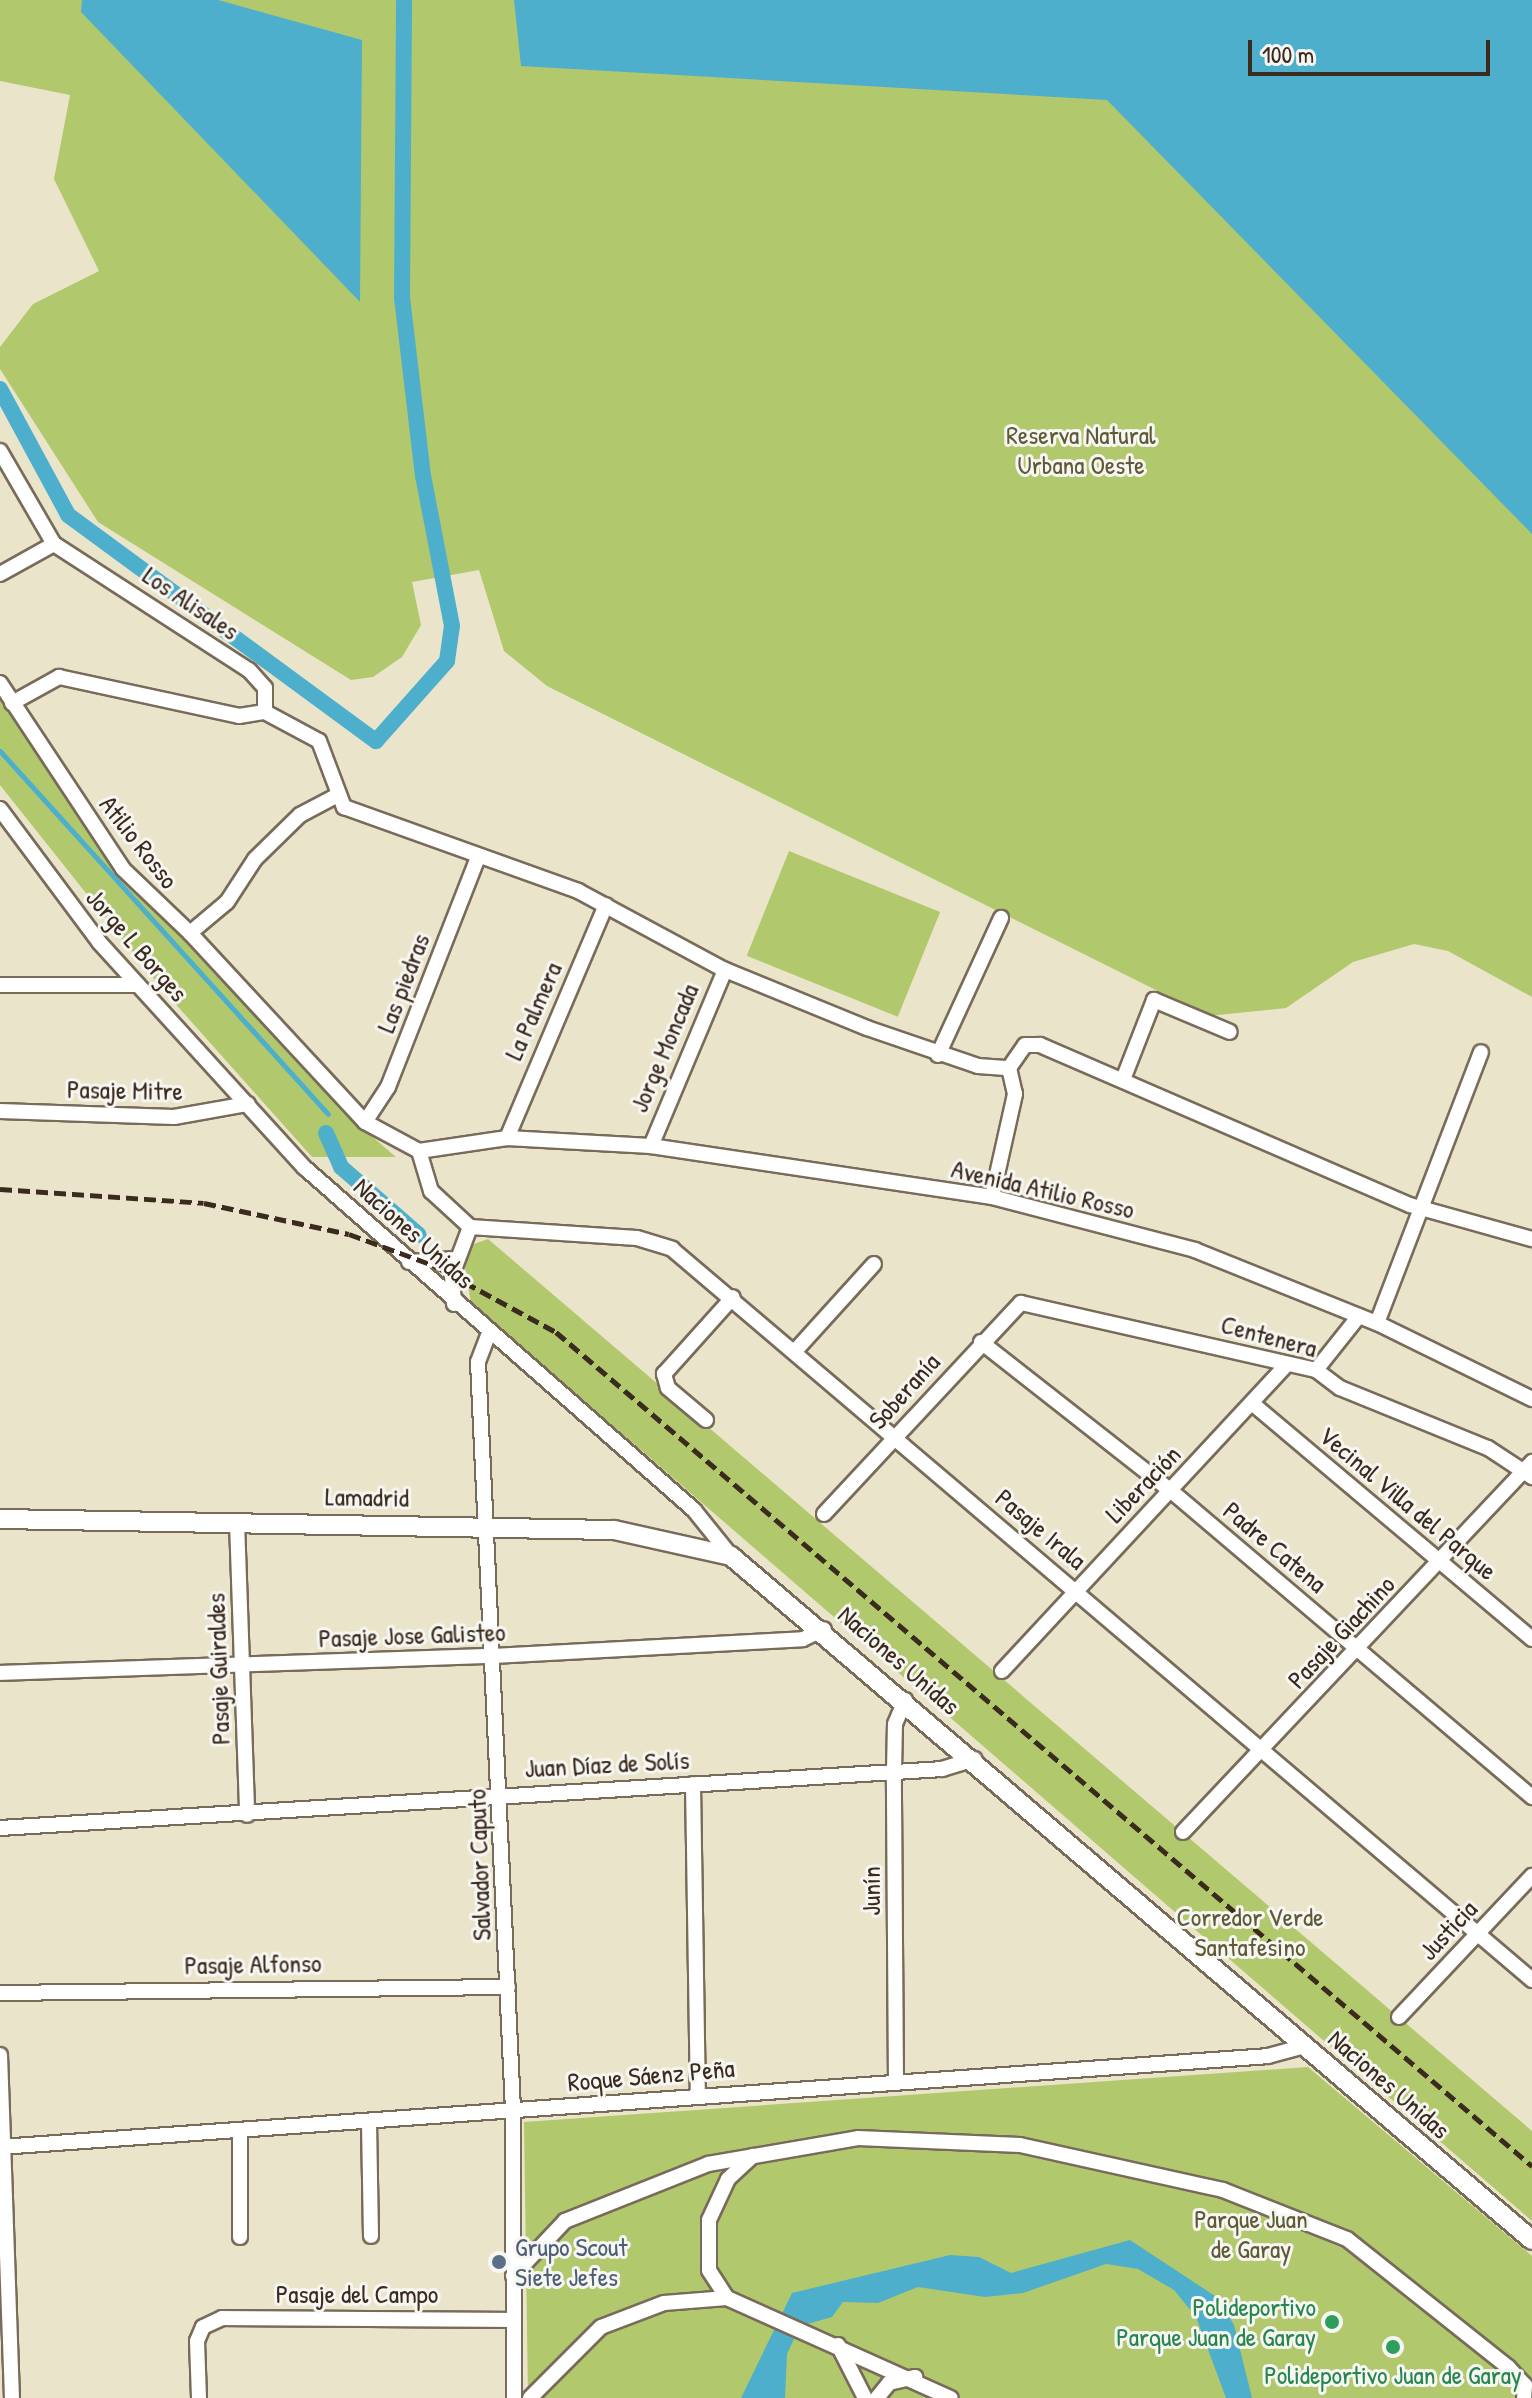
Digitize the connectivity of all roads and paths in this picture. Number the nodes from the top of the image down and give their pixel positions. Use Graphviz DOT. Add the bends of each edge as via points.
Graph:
graph roads {
  1 [pos="0,451"];
  2 [pos="54,544"];
  3 [pos="0,574"];
  4 [pos="0,683"];
  5 [pos="12,703"];
  6 [pos="265,712"];
  7 [pos="336,796"];
  8 [pos="1,813"];
  9 [pos="478,857"];
  10 [pos="606,905"];
  11 [pos="1001,918"];
  12 [pos="190,933"];
  13 [pos="725,970"];
  14 [pos="0,985"];
  15 [pos="138,985"];
  16 [pos="1230,1032"];
  17 [pos="1481,1052"];
  18 [pos="938,1055"];
  19 [pos="1009,1068"];
  20 [pos="1124,1077"];
  21 [pos="248,1104"];
  22 [pos="0,1111"];
  23 [pos="365,1122"];
  24 [pos="507,1138"];
  25 [pos="651,1146"];
  26 [pos="419,1151"];
  27 [pos="992,1197"];
  28 [pos="1425,1206"];
  29 [pos="470,1227"];
  30 [pos="1532,1239"];
  31 [pos="456,1259"];
  32 [pos="409,1262"];
  33 [pos="874,1264"];
  34 [pos="733,1297"];
  35 [pos="1021,1303"];
  36 [pos="454,1304"];
  37 [pos="1359,1316"];
  38 [pos="1377,1323"];
  39 [pos="489,1333"];
  40 [pos="981,1342"];
  41 [pos="796,1350"];
  42 [pos="1286,1365"];
  43 [pos="1316,1370"];
  44 [pos="1532,1399"];
  45 [pos="1253,1404"];
  46 [pos="706,1420"];
  47 [pos="895,1437"];
  48 [pos="1529,1470"];
  49 [pos="1170,1490"];
  50 [pos="824,1514"];
  51 [pos="0,1519"];
  52 [pos="237,1522"];
  53 [pos="488,1525"];
  54 [pos="731,1556"];
  55 [pos="1440,1560"];
  56 [pos="1074,1589"];
  57 [pos="824,1629"];
  58 [pos="1532,1639"];
  59 [pos="1359,1649"];
  60 [pos="493,1656"];
  61 [pos="242,1665"];
  62 [pos="1002,1671"];
  63 [pos="0,1673"];
  64 [pos="905,1700"];
  65 [pos="1262,1749"];
  66 [pos="975,1759"];
  67 [pos="894,1771"];
  68 [pos="693,1784"];
  69 [pos="500,1793"];
  70 [pos="1532,1797"];
  71 [pos="247,1815"];
  72 [pos="0,1828"];
  73 [pos="1183,1832"];
  74 [pos="1532,1876"];
  75 [pos="1478,1932"];
  76 [pos="1532,1980"];
  77 [pos="508,1987"];
  78 [pos="0,1993"];
  79 [pos="1399,2017"];
  80 [pos="1305,2046"];
  81 [pos="0,2055"];
  82 [pos="896,2083"];
  83 [pos="698,2094"];
  84 [pos="513,2111"];
  85 [pos="369,2122"];
  86 [pos="240,2130"];
  87 [pos="2,2147"];
  88 [pos="758,2152"];
  89 [pos="371,2236"];
  90 [pos="240,2237"];
  91 [pos="1532,2240"];
  92 [pos="513,2276"];
  93 [pos="727,2298"];
  94 [pos="513,2320"];
  95 [pos="838,2345"];
  96 [pos="915,2377"];
  97 [pos="1524,2391"];
  98 [pos="12,2398"];
  99 [pos="199,2398"];
  100 [pos="514,2398"];
  101 [pos="530,2398"];
  102 [pos="865,2398"];
  103 [pos="877,2398"];
  104 [pos="951,2398"];
  1 -- 2 [label="street, Los Alisales"];
  2 -- 3 [label="street"];
  2 -- 6 [label="street, Los Alisales" via="249,670 265,688"];
  4 -- 5 [label="street, Atilio Rosso"];
  5 -- 6 [label="street" via="59,677 239,716"];
  5 -- 12 [label="street, Atilio Rosso" via="123,869"];
  6 -- 7 [label="street" via="326,748"];
  7 -- 9 [label="street" via="344,807"];
  7 -- 12 [label="street" via="300,815 255,859 227,902"];
  8 -- 15 [label="street, Jorge L Borges"];
  9 -- 10 [label="street"];
  9 -- 23 [label="street, Las piedras" via="388,1087"];
  10 -- 13 [label="street"];
  10 -- 24 [label="street, La Palmera"];
  11 -- 18 [label="street"];
  12 -- 23 [label="street, Atilio Rosso"];
  13 -- 18 [label="street"];
  13 -- 25 [label="street, Jorge Moncada"];
  14 -- 15 [label="street"];
  15 -- 21 [label="street, Jorge L Borges"];
  16 -- 20 [label="street" via="1154,1000"];
  17 -- 28 [label="street"];
  18 -- 19 [label="street"];
  19 -- 20 [label="street" via="1031,1043"];
  19 -- 27 [label="street" via="1015,1094"];
  20 -- 28 [label="street"];
  21 -- 22 [label="street, Pasaje Mitre" via="174,1117"];
  21 -- 32 [label="street, Naciones Unidas" via="323,1186"];
  23 -- 26 [label="street, Atilio Rosso"];
  24 -- 25 [label="street, Avenida Atilio Rosso"];
  24 -- 26 [label="street, Avenida Atilio Rosso"];
  25 -- 27 [label="street, Avenida Atilio Rosso"];
  26 -- 29 [label="street" via="431,1191"];
  27 -- 37 [label="street, Avenida Atilio Rosso" via="1173,1243"];
  28 -- 30 [label="street"];
  28 -- 38 [label="street"];
  29 -- 31 [label="street"];
  29 -- 34 [label="street, Pasaje Irala" via="652,1240"];
  31 -- 32 [label="street"];
  31 -- 36 [label="street"];
  32 -- 36 [label="street, Naciones Unidas"];
  33 -- 41 [label="street"];
  34 -- 41 [label="street, Pasaje Irala"];
  34 -- 46 [label="street" via="664,1374 668,1388"];
  35 -- 40 [label="street, Soberanía"];
  35 -- 42 [label="street, Centenera" via="1159,1329"];
  36 -- 39 [label="street, Naciones Unidas"];
  37 -- 38 [label="street, Avenida Atilio Rosso"];
  37 -- 43 [label="street"];
  38 -- 44 [label="street, Avenida Atilio Rosso"];
  39 -- 53 [label="street, Salvador Caputo" via="478,1362"];
  39 -- 54 [label="street, Naciones Unidas" via="694,1510"];
  40 -- 47 [label="street, Soberanía"];
  40 -- 49 [label="street, Padre Catena"];
  41 -- 47 [label="street, Pasaje Irala"];
  42 -- 43 [label="street, Centenera"];
  42 -- 45 [label="street, Liberación"];
  43 -- 48 [label="street, Centenera" via="1340,1388"];
  45 -- 49 [label="street, Liberación"];
  45 -- 55 [label="street, Vecinal Villa del Parque"];
  47 -- 50 [label="street, Soberanía"];
  47 -- 56 [label="street, Pasaje Irala"];
  48 -- 55 [label="street, Pasaje Giachino"];
  49 -- 56 [label="street, Liberación"];
  49 -- 59 [label="street, Padre Catena"];
  51 -- 52 [label="street, Lamadrid"];
  52 -- 53 [label="street, Lamadrid"];
  52 -- 61 [label="street, Pasaje Guiraldes"];
  53 -- 54 [label="street, Lamadrid" via="641,1533"];
  53 -- 60 [label="street, Salvador Caputo"];
  54 -- 57 [label="street, Naciones Unidas"];
  55 -- 58 [label="street, Vecinal Villa del Parque"];
  55 -- 59 [label="street, Pasaje Giachino"];
  56 -- 62 [label="street, Liberación"];
  56 -- 65 [label="street, Pasaje Irala"];
  57 -- 60 [label="street, Pasaje Jose Galisteo" via="803,1639"];
  57 -- 64 [label="street, Naciones Unidas"];
  59 -- 65 [label="street, Pasaje Giachino"];
  59 -- 70 [label="street, Padre Catena"];
  60 -- 61 [label="street, Pasaje Jose Galisteo"];
  60 -- 69 [label="street, Salvador Caputo"];
  61 -- 63 [label="street, Pasaje Jose Galisteo"];
  61 -- 71 [label="street, Pasaje Guiraldes"];
  64 -- 66 [label="street, Naciones Unidas"];
  64 -- 67 [label="street, Junín" via="895,1724"];
  65 -- 73 [label="street, Pasaje Giachino"];
  65 -- 75 [label="street, Pasaje Irala"];
  66 -- 67 [label="street, Juan Díaz de Solís"];
  66 -- 80 [label="street, Naciones Unidas"];
  67 -- 68 [label="street, Juan Díaz de Solís"];
  67 -- 82 [label="street, Junín"];
  68 -- 69 [label="street, Juan Díaz de Solís"];
  68 -- 83 [label="street"];
  69 -- 71 [label="street, Juan Díaz de Solís"];
  69 -- 77 [label="street, Salvador Caputo"];
  71 -- 72 [label="street, Juan Díaz de Solís"];
  74 -- 75 [label="street, Justicia"];
  75 -- 76 [label="street, Pasaje Irala"];
  75 -- 79 [label="street, Justicia"];
  77 -- 78 [label="street, Pasaje Alfonso"];
  77 -- 84 [label="street, Salvador Caputo"];
  80 -- 82 [label="street, Roque Sáenz Peña" via="1268,2056"];
  80 -- 91 [label="street, Naciones Unidas"];
  81 -- 87 [label="street"];
  82 -- 83 [label="street, Roque Sáenz Peña"];
  83 -- 84 [label="street, Roque Sáenz Peña"];
  84 -- 85 [label="street, Roque Sáenz Peña"];
  84 -- 92 [label="street, Salvador Caputo"];
  85 -- 86 [label="street, Roque Sáenz Peña"];
  85 -- 89 [label="street"];
  86 -- 87 [label="street, Roque Sáenz Peña"];
  86 -- 90 [label="street"];
  87 -- 98 [label="street"];
  88 -- 92 [label="street" via="658,2179 565,2221"];
  88 -- 93 [label="street" via="728,2179 709,2220 709,2270"];
  88 -- 97 [label="street" via="858,2138 1008,2144 1117,2162 1223,2190 1347,2239 1438,2305"];
  92 -- 94 [label="street, Salvador Caputo"];
  93 -- 95 [label="street"];
  93 -- 101 [label="street" via="664,2303 601,2327"];
  94 -- 99 [label="street, Pasaje del Campo" via="222,2318 203,2327"];
  94 -- 100 [label="street, Salvador Caputo"];
  95 -- 96 [label="street"];
  95 -- 102 [label="street"];
  96 -- 103 [label="street" via="889,2383"];
  96 -- 104 [label="street"];
}
